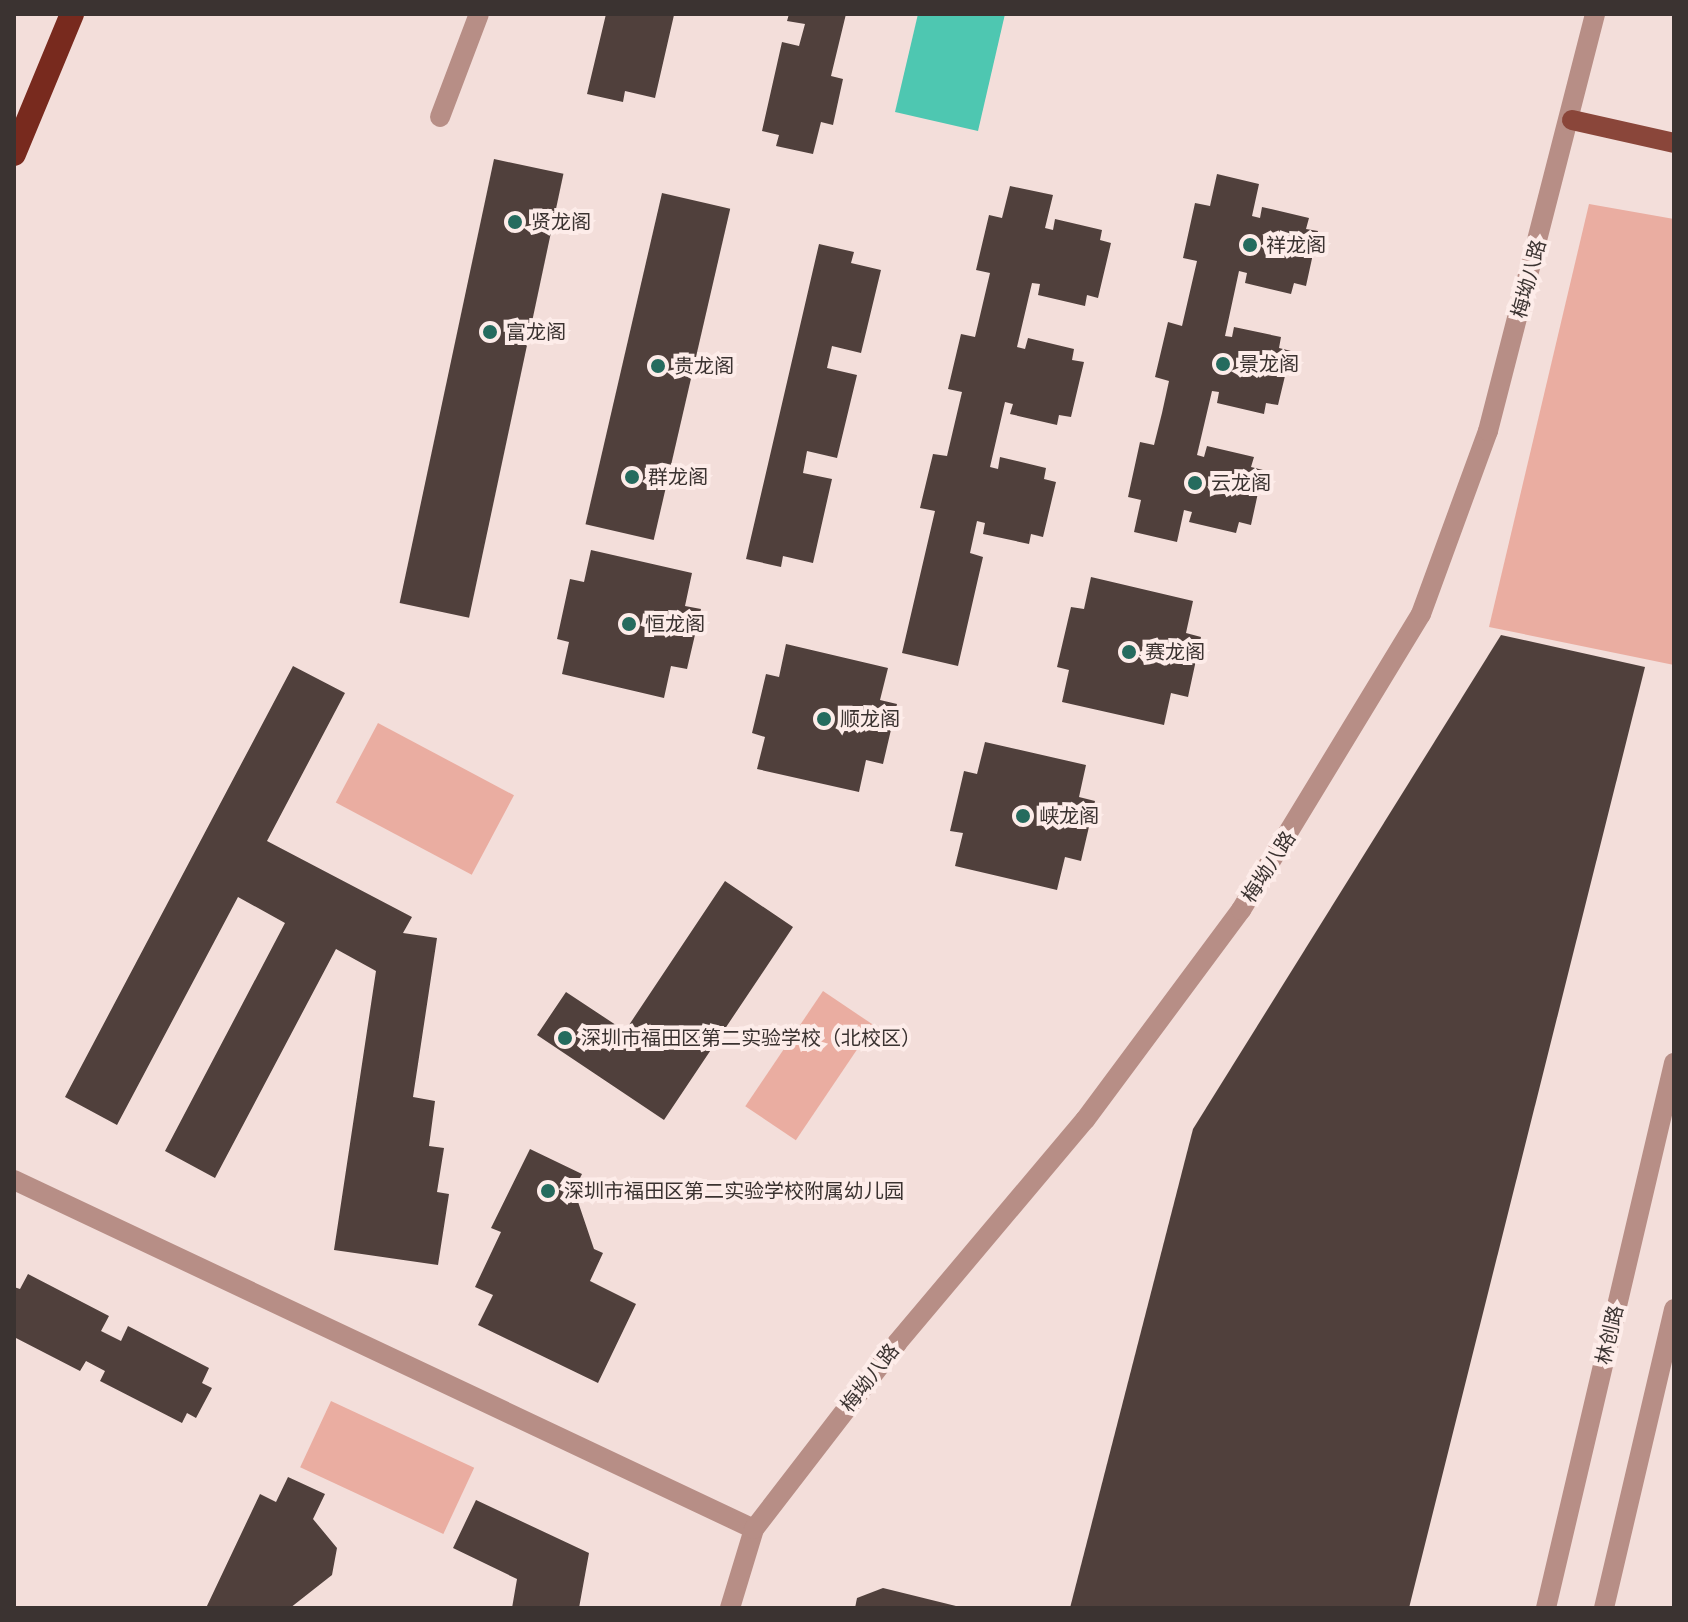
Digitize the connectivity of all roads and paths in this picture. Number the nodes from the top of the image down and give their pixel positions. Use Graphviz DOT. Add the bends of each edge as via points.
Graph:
graph roads {
  1 [pos="72,14"];
  2 [pos="81,14"];
  3 [pos="479,14"];
  4 [pos="1595,14"];
  5 [pos="46,79"];
  6 [pos="440,117"];
  7 [pos="1572,120"];
  8 [pos="1674,143"];
  9 [pos="14,154"];
  10 [pos="1674,1063"];
  11 [pos="14,1180"];
  12 [pos="1674,1309"];
  13 [pos="1672,1330"];
  14 [pos="754,1529"];
  15 [pos="730,1608"];
  16 [pos="1546,1608"];
  17 [pos="1604,1608"];
  1 -- 5 [label="highway"];
  2 -- 5 [label="highway"];
  3 -- 6 [label="street"];
  4 -- 7 [label="street, 梅坳八路"];
  5 -- 9 [label="highway"];
  7 -- 8 [label="main road"];
  7 -- 14 [label="street, 梅坳八路" via="1463,508 1421,614 1374,700 1241,910 1103,1096 897,1343"];
  10 -- 16 [label="street, 林创路"];
  11 -- 14 [label="street"];
  12 -- 13 [label="street"];
  13 -- 17 [label="street"];
  14 -- 15 [label="street, 梅坳八路"];
}
